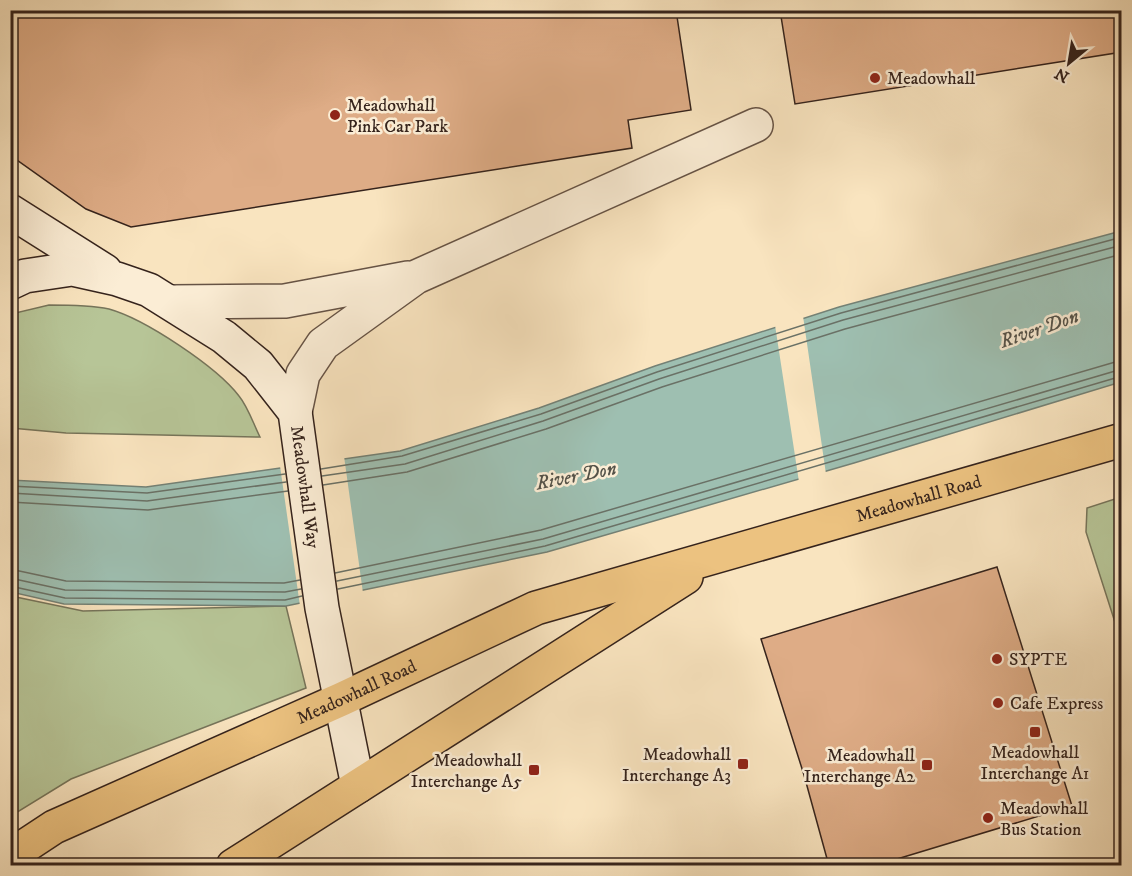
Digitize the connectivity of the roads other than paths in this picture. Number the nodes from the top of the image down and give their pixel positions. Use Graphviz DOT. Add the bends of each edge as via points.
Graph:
graph roads {
  1 [pos="756,125"];
  2 [pos="10,211"];
  3 [pos="416,277"];
  4 [pos="117,279"];
  5 [pos="10,283"];
  6 [pos="172,302"];
  7 [pos="295,412"];
  8 [pos="1122,440"];
  9 [pos="716,558"];
  10 [pos="342,699"];
  11 [pos="358,786"];
  12 [pos="10,856"];
  13 [pos="233,866"];
  1 -- 3 [label="street"];
  2 -- 4 [label="street, Meadowhall Way"];
  3 -- 6 [label="street" via="285,301"];
  3 -- 7 [label="street" via="323,344 303,374"];
  4 -- 5 [label="street, Meadowhall Way" via="72,269 25,276"];
  4 -- 6 [label="street, Meadowhall Way"];
  6 -- 7 [label="street, Meadowhall Way" via="264,369"];
  7 -- 10 [label="street, Meadowhall Way" via="322,608"];
  8 -- 9 [label="main road, Meadowhall Road"];
  9 -- 10 [label="main road, Meadowhall Road" via="536,608"];
  9 -- 11 [label="main road, Meadowhall Road"];
  10 -- 11 [label="street, Meadowhall Way"];
  10 -- 12 [label="main road, Meadowhall Road" via="54,827"];
  11 -- 13 [label="main road, Meadowhall Road"];
}
